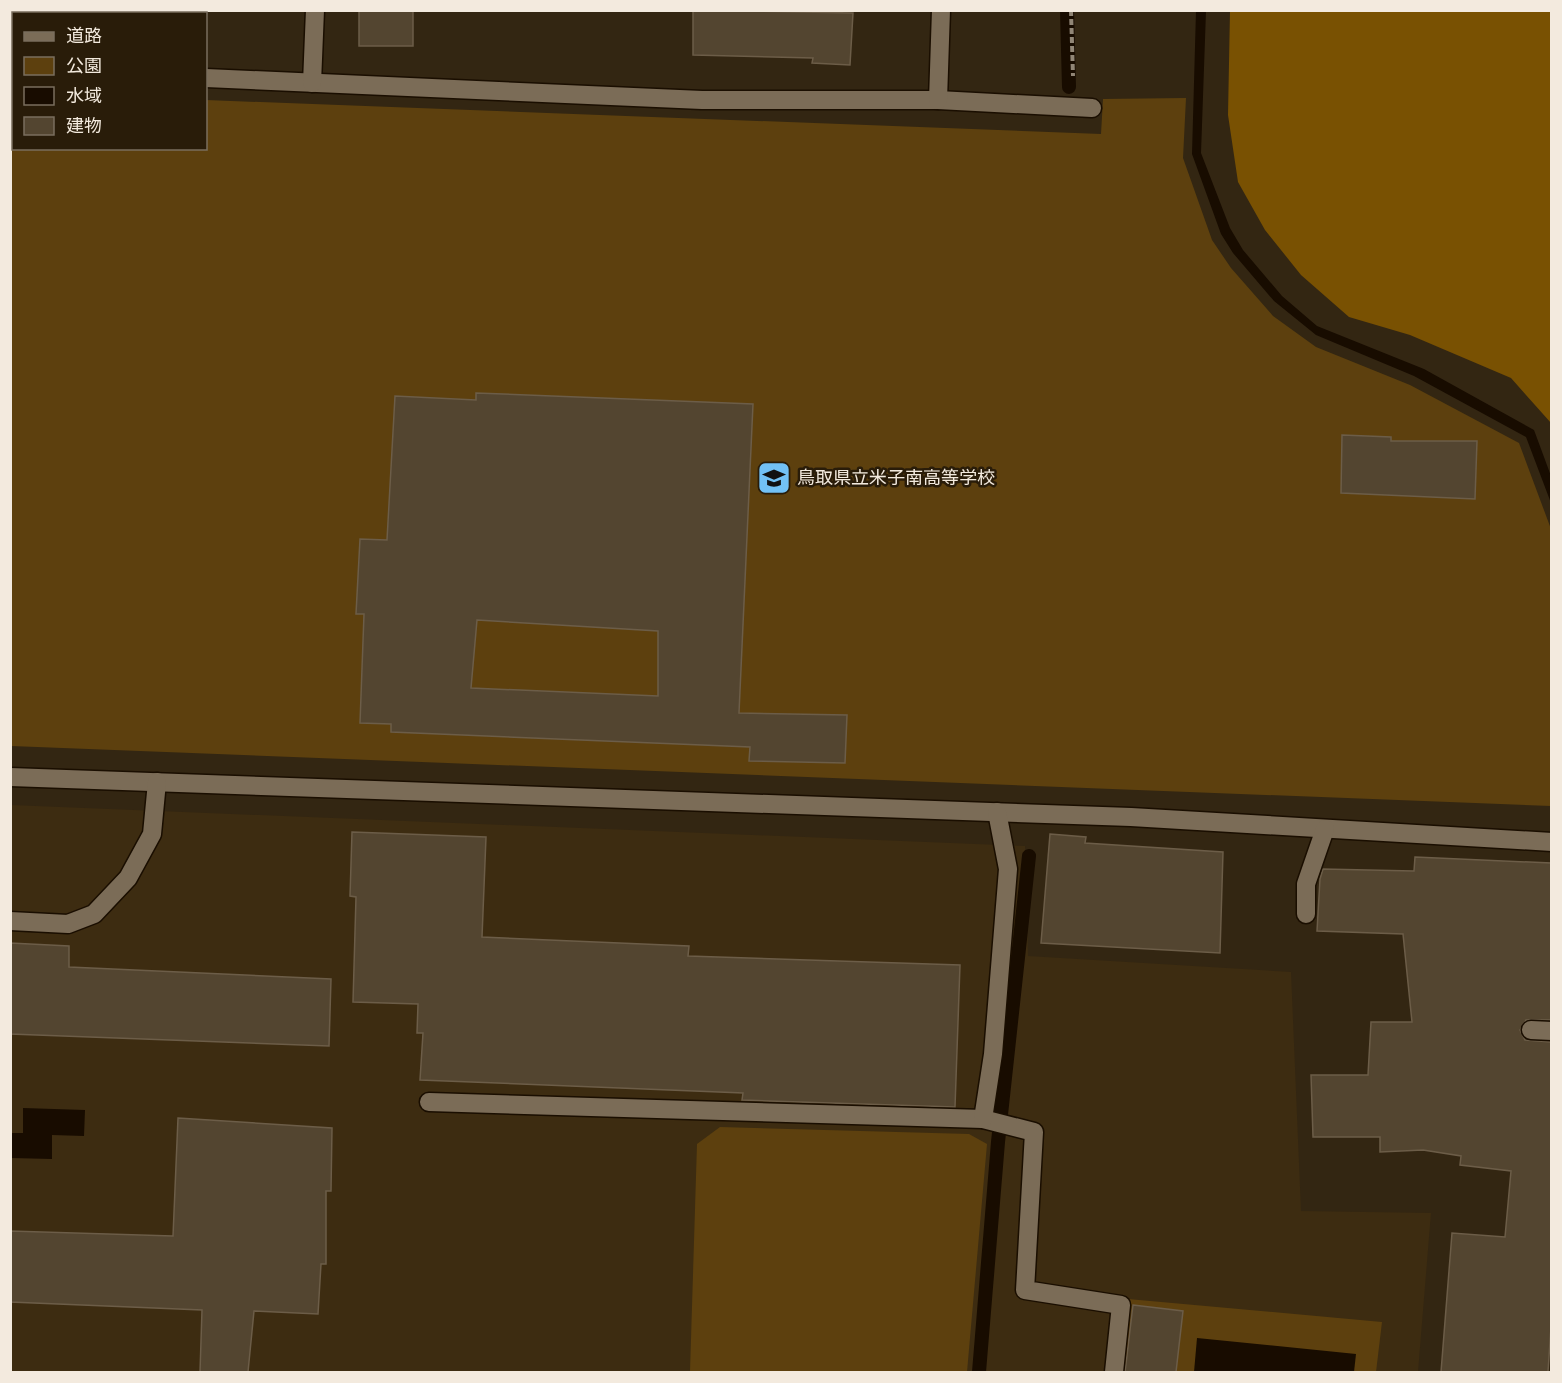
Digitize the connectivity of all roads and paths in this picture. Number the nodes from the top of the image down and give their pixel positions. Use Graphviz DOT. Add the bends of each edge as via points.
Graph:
graph roads {
  1 [pos="315,10"];
  2 [pos="941,10"];
  3 [pos="1071,10"];
  4 [pos="207,78"];
  5 [pos="312,83"];
  6 [pos="938,100"];
  7 [pos="1074,107"];
  8 [pos="1092,108"];
  9 [pos="10,777"];
  10 [pos="157,782"];
  11 [pos="997,812"];
  12 [pos="1325,829"];
  13 [pos="1551,842"];
  14 [pos="1306,914"];
  15 [pos="10,921"];
  16 [pos="1531,1030"];
  17 [pos="1551,1031"];
  18 [pos="429,1102"];
  19 [pos="983,1119"];
  20 [pos="1114,1372"];
  1 -- 5 [label="street"];
  2 -- 6 [label="street"];
  3 -- 7 [label="path"];
  4 -- 5 [label="street"];
  5 -- 6 [label="street" via="702,100"];
  6 -- 7 [label="street"];
  7 -- 8 [label="street"];
  9 -- 10 [label="street"];
  10 -- 11 [label="street"];
  10 -- 15 [label="street" via="152,834 128,878 94,914 68,924"];
  11 -- 12 [label="street"];
  11 -- 19 [label="street" via="1008,869 993,1054"];
  12 -- 13 [label="street"];
  12 -- 14 [label="street" via="1306,884"];
  16 -- 17 [label="street"];
  18 -- 19 [label="street"];
  19 -- 20 [label="street" via="1034,1132 1025,1290 1121,1305"];
}
